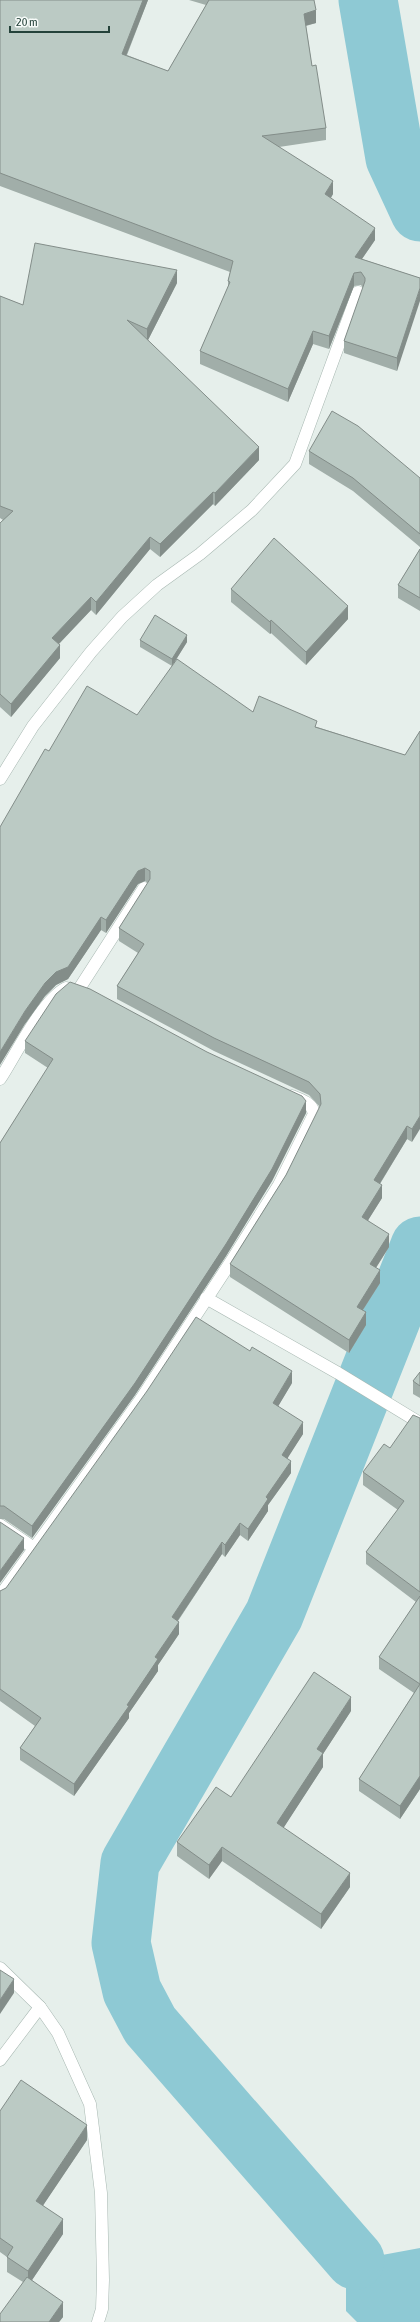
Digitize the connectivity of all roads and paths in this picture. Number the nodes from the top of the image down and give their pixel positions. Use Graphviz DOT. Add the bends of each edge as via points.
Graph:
graph roads {
  1 [pos="358,292"];
  2 [pos="0,779"];
  3 [pos="144,888"];
  4 [pos="0,1079"];
  5 [pos="280,1091"];
  6 [pos="206,1298"];
  7 [pos="420,1423"];
  8 [pos="0,1525"];
  9 [pos="34,1548"];
  10 [pos="0,1596"];
  11 [pos="0,1968"];
  12 [pos="40,2007"];
  13 [pos="0,2060"];
  14 [pos="98,2322"];
  1 -- 2 [label="street" via="295,464 252,510 200,554 156,585 122,617 49,705"];
  3 -- 4 [label="street" via="85,991 68,987 56,994 32,1026"];
  5 -- 6 [label="street" via="309,1105 313,1109 313,1120 279,1185"];
  6 -- 7 [label="street"];
  6 -- 9 [label="street" via="141,1399"];
  8 -- 9 [label="street"];
  9 -- 10 [label="street"];
  11 -- 12 [label="street"];
  12 -- 13 [label="street"];
  12 -- 14 [label="street" via="58,2033 90,2104 101,2192 103,2280 102,2309"];
}
